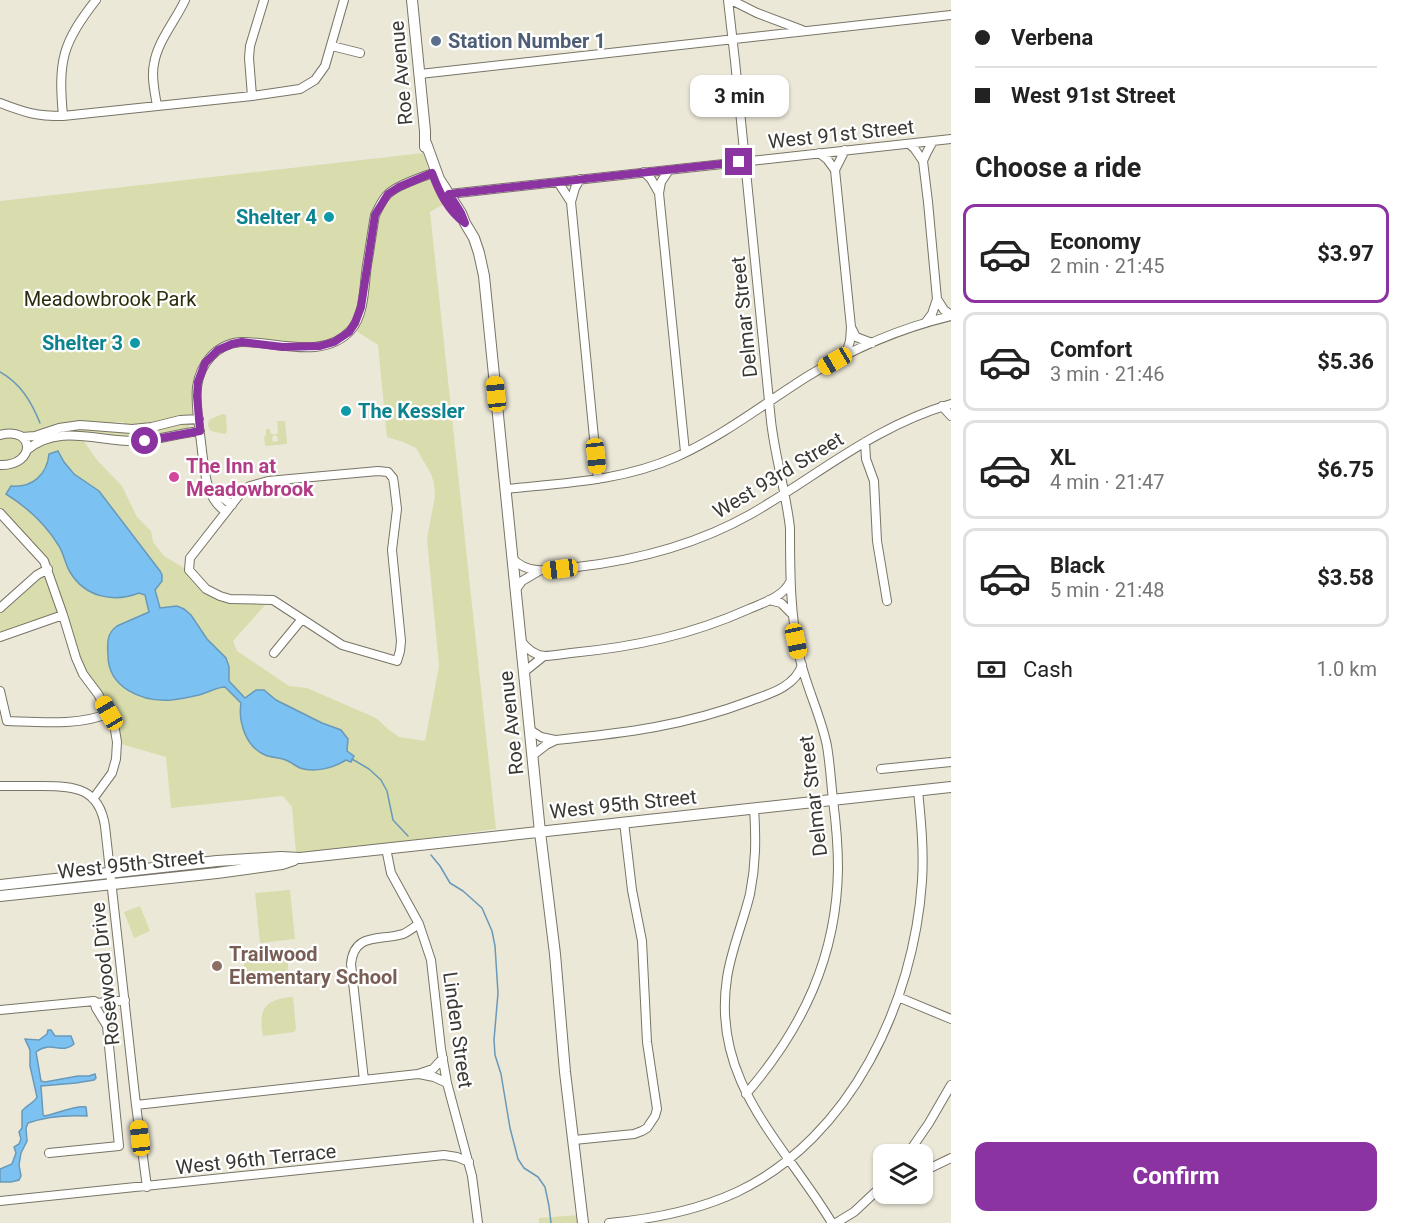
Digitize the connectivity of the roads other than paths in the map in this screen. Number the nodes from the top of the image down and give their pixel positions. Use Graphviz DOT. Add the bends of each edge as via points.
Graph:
graph roads {
  1 [pos="96,0"];
  2 [pos="185,0"];
  3 [pos="264,0"];
  4 [pos="344,0"];
  5 [pos="412,0"];
  6 [pos="729,0"];
  7 [pos="951,15"];
  8 [pos="806,31"];
  9 [pos="733,40"];
  10 [pos="332,46"];
  11 [pos="360,53"];
  12 [pos="420,74"];
  13 [pos="252,96"];
  14 [pos="0,103"];
  15 [pos="157,106"];
  16 [pos="63,116"];
  17 [pos="951,139"];
  18 [pos="933,141"];
  19 [pos="909,144"];
  20 [pos="845,150"];
  21 [pos="819,153"];
  22 [pos="746,161"];
  23 [pos="923,161"];
  24 [pos="669,170"];
  25 [pos="835,170"];
  26 [pos="434,172"];
  27 [pos="644,172"];
  28 [pos="580,179"];
  29 [pos="558,182"];
  30 [pos="659,193"];
  31 [pos="449,194"];
  32 [pos="572,202"];
  33 [pos="465,223"];
  34 [pos="937,299"];
  35 [pos="951,316"];
  36 [pos="926,322"];
  37 [pos="851,327"];
  38 [pos="872,343"];
  39 [pos="846,354"];
  40 [pos="769,402"];
  41 [pos="947,405"];
  42 [pos="951,416"];
  43 [pos="199,419"];
  44 [pos="200,431"];
  45 [pos="0,435"];
  46 [pos="22,436"];
  47 [pos="865,441"];
  48 [pos="27,450"];
  49 [pos="685,452"];
  50 [pos="848,452"];
  51 [pos="866,459"];
  52 [pos="0,465"];
  53 [pos="598,479"];
  54 [pos="506,489"];
  55 [pos="784,493"];
  56 [pos="229,508"];
  57 [pos="0,513"];
  58 [pos="512,558"];
  59 [pos="48,569"];
  60 [pos="539,571"];
  61 [pos="790,582"];
  62 [pos="516,589"];
  63 [pos="769,600"];
  64 [pos="887,601"];
  65 [pos="0,608"];
  66 [pos="792,614"];
  67 [pos="63,615"];
  68 [pos="302,619"];
  69 [pos="0,637"];
  70 [pos="521,641"];
  71 [pos="274,653"];
  72 [pos="544,656"];
  73 [pos="802,666"];
  74 [pos="524,672"];
  75 [pos="785,686"];
  76 [pos="810,690"];
  77 [pos="0,691"];
  78 [pos="109,713"];
  79 [pos="530,730"];
  80 [pos="556,740"];
  81 [pos="533,755"];
  82 [pos="951,762"];
  83 [pos="881,768"];
  84 [pos="0,786"];
  85 [pos="951,787"];
  86 [pos="918,790"];
  87 [pos="93,799"];
  88 [pos="833,799"];
  89 [pos="754,808"];
  90 [pos="624,822"];
  91 [pos="540,832"];
  92 [pos="386,848"];
  93 [pos="111,878"];
  94 [pos="0,885"];
  95 [pos="0,896"];
  96 [pos="419,924"];
  97 [pos="404,933"];
  98 [pos="425,942"];
  99 [pos="124,997"];
  100 [pos="898,997"];
  101 [pos="94,1001"];
  102 [pos="0,1010"];
  103 [pos="951,1018"];
  104 [pos="443,1058"];
  105 [pos="418,1074"];
  106 [pos="364,1080"];
  107 [pos="447,1083"];
  108 [pos="951,1085"];
  109 [pos="746,1094"];
  110 [pos="136,1105"];
  111 [pos="463,1139"];
  112 [pos="574,1140"];
  113 [pos="915,1144"];
  114 [pos="49,1153"];
  115 [pos="444,1155"];
  116 [pos="951,1158"];
  117 [pos="788,1159"];
  118 [pos="469,1162"];
  119 [pos="933,1167"];
  120 [pos="147,1186"];
  121 [pos="873,1194"];
  122 [pos="873,1200"];
  123 [pos="0,1202"];
  124 [pos="854,1212"];
  125 [pos="478,1223"];
  126 [pos="583,1223"];
  127 [pos="609,1223"];
  128 [pos="834,1223"];
  1 -- 16 [label="street" via="76,26 65,51 61,77"];
  2 -- 15 [label="street" via="154,61"];
  3 -- 13 [label="street" via="250,46"];
  4 -- 10 [label="street"];
  5 -- 12 [label="main road, Roe Avenue"];
  6 -- 8 [label="street, Delmar Street"];
  6 -- 9 [label="street, Delmar Street"];
  7 -- 8 [label="street"];
  8 -- 9 [label="street"];
  9 -- 12 [label="street"];
  9 -- 22 [label="street, Delmar Street"];
  10 -- 11 [label="street"];
  10 -- 13 [label="street" via="322,73 309,85"];
  12 -- 26 [label="main road, Roe Avenue" via="426,143"];
  13 -- 15 [label="street"];
  14 -- 16 [label="street" via="32,114"];
  15 -- 16 [label="street"];
  17 -- 18 [label="street, West 91st Street"];
  18 -- 19 [label="street, West 91st Street"];
  18 -- 23 [label="street"];
  19 -- 20 [label="street, West 91st Street"];
  19 -- 23 [label="street"];
  20 -- 21 [label="street, West 91st Street"];
  20 -- 25 [label="street"];
  21 -- 22 [label="street, West 91st Street"];
  21 -- 25 [label="street"];
  22 -- 24 [label="street, West 91st Street"];
  22 -- 40 [label="street, Delmar Street"];
  23 -- 34 [label="street"];
  24 -- 27 [label="street, West 91st Street"];
  24 -- 30 [label="street"];
  25 -- 37 [label="street"];
  26 -- 31 [label="main road, Roe Avenue"];
  26 -- 33 [label="main road, Roe Avenue" via="445,201"];
  26 -- 43 [label="street" via="388,194 375,215 361,307 349,332 320,346 242,342 222,348 208,359 200,375"];
  27 -- 28 [label="street, West 91st Street"];
  27 -- 30 [label="street"];
  28 -- 29 [label="street, West 91st Street"];
  28 -- 32 [label="street"];
  29 -- 31 [label="street, West 91st Street"];
  29 -- 32 [label="street"];
  30 -- 49 [label="street"];
  31 -- 33 [label="main road, Roe Avenue"];
  32 -- 53 [label="street"];
  33 -- 54 [label="main road, Roe Avenue" via="483,267"];
  34 -- 35 [label="street"];
  34 -- 36 [label="street"];
  35 -- 36 [label="street"];
  36 -- 38 [label="street"];
  37 -- 38 [label="street" via="856,337"];
  37 -- 39 [label="street"];
  38 -- 39 [label="street"];
  39 -- 40 [label="street"];
  40 -- 49 [label="street"];
  40 -- 55 [label="street, Delmar Street"];
  41 -- 42 [label="street"];
  41 -- 47 [label="street, West 93rd Street" via="896,424"];
  43 -- 44 [label="street"];
  43 -- 46 [label="street" via="125,429 80,425"];
  44 -- 48 [label="street" via="135,441 63,436 38,442"];
  44 -- 56 [label="street" via="210,490"];
  45 -- 46 [label="street"];
  46 -- 48 [label="street"];
  47 -- 50 [label="street, West 93rd Street"];
  47 -- 51 [label="street"];
  48 -- 52 [label="street" via="18,462"];
  49 -- 53 [label="street" via="633,472"];
  50 -- 51 [label="street"];
  50 -- 55 [label="street, West 93rd Street"];
  51 -- 64 [label="street" via="873,481"];
  53 -- 54 [label="street"];
  54 -- 58 [label="main road, Roe Avenue"];
  55 -- 60 [label="street, West 93rd Street" via="731,524 663,551 618,562"];
  55 -- 61 [label="street, Delmar Street" via="790,528"];
  56 -- 68 [label="street" via="190,558 191,573 206,589 220,596 273,600"];
  56 -- 68 [label="street" via="244,490 262,482 378,471 391,475 397,509 392,542 401,641 397,661 342,645"];
  57 -- 59 [label="street"];
  58 -- 60 [label="street"];
  58 -- 62 [label="main road, Roe Avenue"];
  59 -- 65 [label="street"];
  59 -- 67 [label="street"];
  60 -- 62 [label="street"];
  61 -- 63 [label="street"];
  61 -- 66 [label="street, Delmar Street"];
  62 -- 70 [label="main road, Roe Avenue"];
  63 -- 66 [label="street" via="781,603"];
  63 -- 72 [label="street" via="721,621 662,639"];
  66 -- 73 [label="street, Delmar Street"];
  67 -- 69 [label="street"];
  67 -- 78 [label="street" via="83,674"];
  68 -- 71 [label="street"];
  70 -- 72 [label="street"];
  70 -- 74 [label="main road, Roe Avenue"];
  72 -- 74 [label="street"];
  73 -- 75 [label="street"];
  73 -- 76 [label="street, Delmar Street"];
  74 -- 79 [label="main road, Roe Avenue"];
  75 -- 76 [label="street"];
  75 -- 80 [label="street" via="682,722"];
  76 -- 88 [label="street, Delmar Street" via="827,746"];
  77 -- 78 [label="street" via="7,721 84,721"];
  78 -- 87 [label="street" via="117,742 116,759 112,773"];
  79 -- 80 [label="street"];
  79 -- 81 [label="main road, Roe Avenue"];
  80 -- 81 [label="street"];
  81 -- 91 [label="main road, Roe Avenue"];
  82 -- 83 [label="street"];
  84 -- 87 [label="street" via="70,787"];
  85 -- 86 [label="main road, West 95th Street"];
  86 -- 88 [label="main road, West 95th Street"];
  86 -- 100 [label="street" via="923,853 920,907 911,957"];
  87 -- 93 [label="street, Rosewood Drive" via="104,820"];
  88 -- 89 [label="main road, West 95th Street"];
  88 -- 109 [label="street, Delmar Street" via="837,891 822,965 791,1034"];
  89 -- 90 [label="main road, West 95th Street"];
  89 -- 109 [label="street" via="755,866 725,1000 731,1056"];
  90 -- 91 [label="main road, West 95th Street"];
  90 -- 112 [label="street" via="642,941 647,1042 657,1109 652,1122 634,1134"];
  91 -- 92 [label="main road, West 95th Street"];
  91 -- 112 [label="main road, Roe Avenue"];
  92 -- 93 [label="main road, West 95th Street" via="300,858 217,861"];
  92 -- 96 [label="street, Linden Street" via="391,873"];
  93 -- 94 [label="main road, West 95th Street"];
  93 -- 95 [label="main road, West 95th Street"];
  93 -- 99 [label="street, Rosewood Drive"];
  96 -- 97 [label="street"];
  96 -- 98 [label="street, Linden Street"];
  97 -- 98 [label="street"];
  97 -- 106 [label="street" via="364,941 352,958"];
  98 -- 104 [label="street, Linden Street" via="432,965"];
  99 -- 101 [label="street"];
  99 -- 110 [label="street, Rosewood Drive"];
  100 -- 103 [label="street"];
  100 -- 117 [label="street" via="877,1046 852,1089 827,1122"];
  101 -- 102 [label="street"];
  101 -- 114 [label="street" via="107,1026 119,1146"];
  104 -- 105 [label="street" via="433,1069"];
  104 -- 107 [label="street, Linden Street"];
  105 -- 106 [label="street"];
  105 -- 107 [label="street"];
  106 -- 110 [label="street"];
  107 -- 111 [label="street, Linden Street"];
  108 -- 113 [label="street"];
  109 -- 117 [label="street"];
  110 -- 120 [label="street, Rosewood Drive"];
  111 -- 115 [label="street" via="459,1147"];
  111 -- 118 [label="street, Linden Street"];
  112 -- 126 [label="main road, Roe Avenue"];
  115 -- 118 [label="street, West 96th Terrace"];
  115 -- 120 [label="street, West 96th Terrace"];
  116 -- 119 [label="street"];
  117 -- 127 [label="street" via="739,1190 698,1207"];
  117 -- 128 [label="street"];
  118 -- 125 [label="street, Linden Street"];
  120 -- 123 [label="street, West 96th Terrace"];
  121 -- 124 [label="street"];
  122 -- 124 [label="street"];
  124 -- 128 [label="street"];
}
